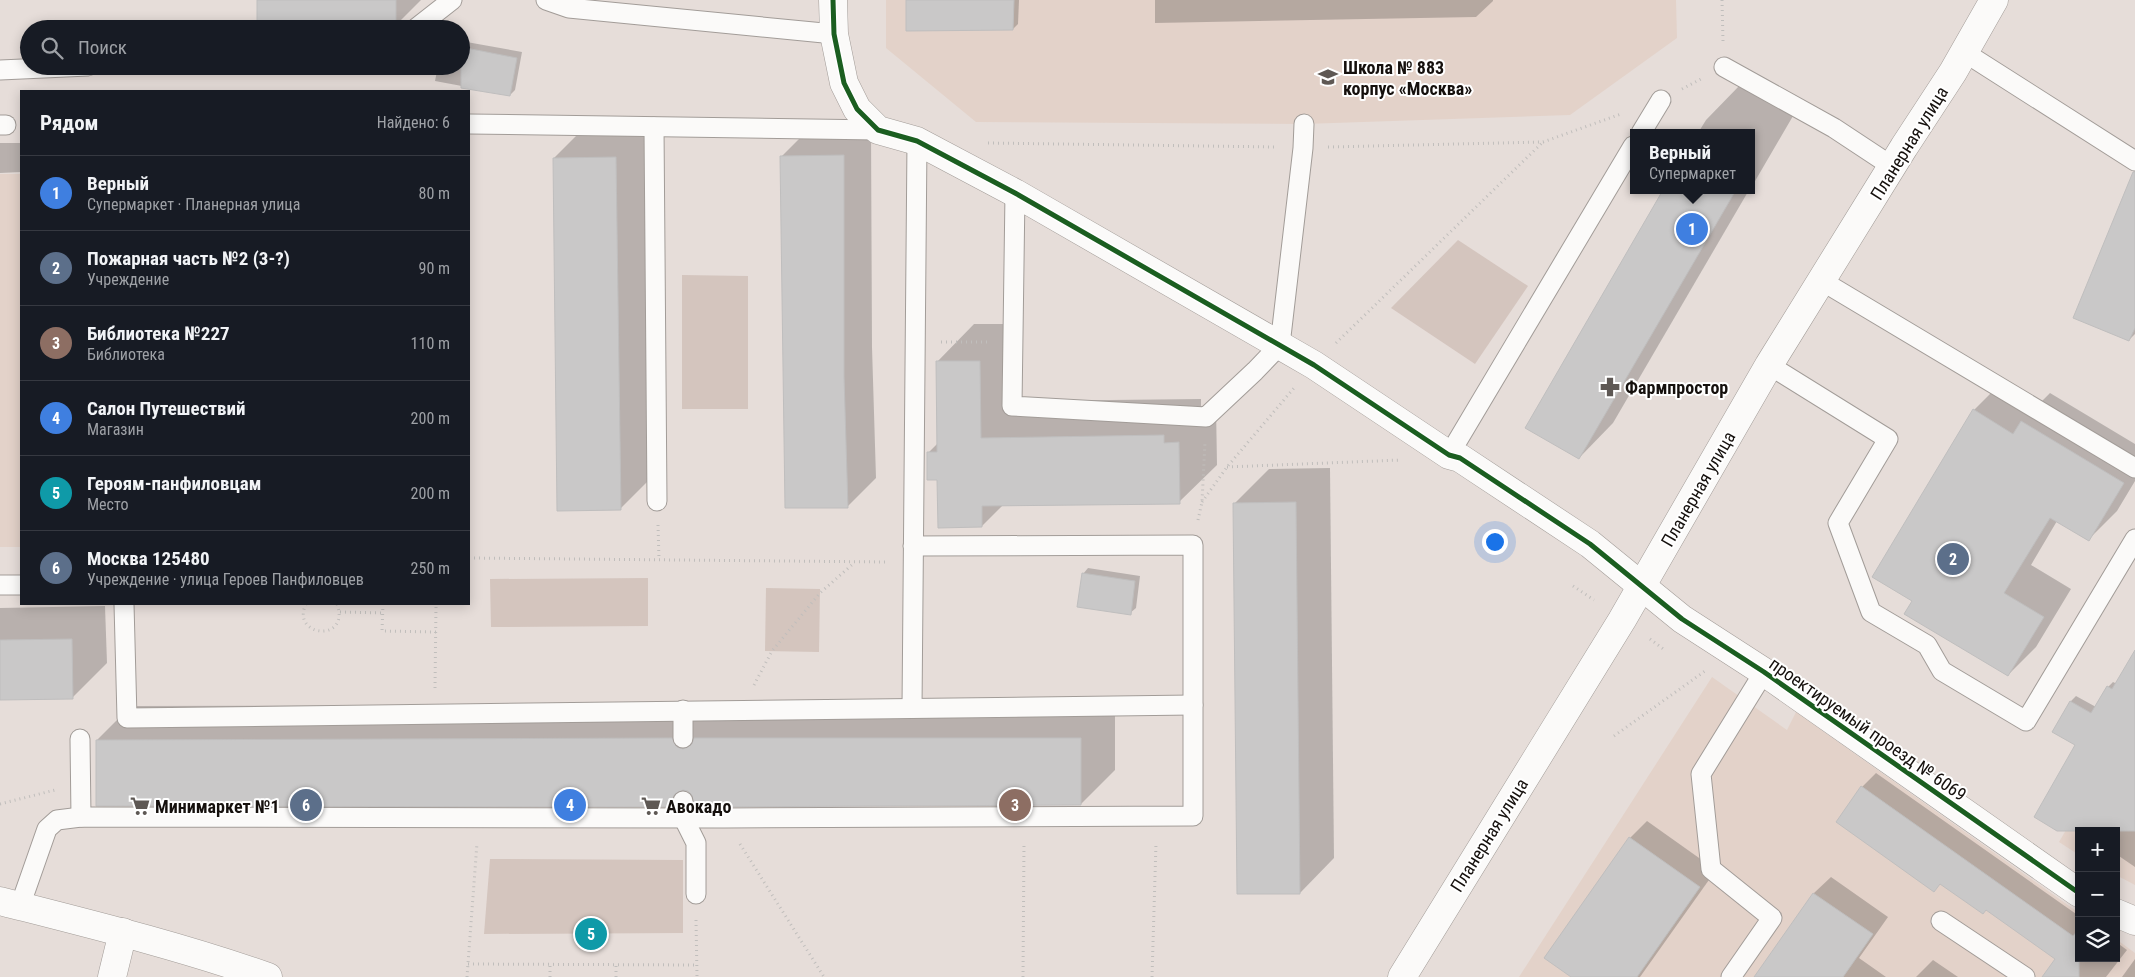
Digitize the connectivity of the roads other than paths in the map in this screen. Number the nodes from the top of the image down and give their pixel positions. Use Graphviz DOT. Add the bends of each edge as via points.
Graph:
graph roads {
  1 [pos="452,0"];
  2 [pos="546,0"];
  3 [pos="833,0"];
  4 [pos="1994,0"];
  5 [pos="426,20"];
  6 [pos="834,34"];
  7 [pos="1964,52"];
  8 [pos="1724,67"];
  9 [pos="20,69"];
  10 [pos="0,70"];
  11 [pos="1661,100"];
  12 [pos="470,124"];
  13 [pos="1304,124"];
  14 [pos="654,127"];
  15 [pos="1643,129"];
  16 [pos="878,130"];
  17 [pos="917,141"];
  18 [pos="1630,151"];
  19 [pos="2135,161"];
  20 [pos="1893,167"];
  21 [pos="1015,193"];
  22 [pos="1822,281"];
  23 [pos="1280,345"];
  24 [pos="1770,365"];
  25 [pos="1449,455"];
  26 [pos="2135,468"];
  27 [pos="657,501"];
  28 [pos="2135,538"];
  29 [pos="913,554"];
  30 [pos="0,585"];
  31 [pos="20,585"];
  32 [pos="1642,586"];
  33 [pos="124,605"];
  34 [pos="1764,672"];
  35 [pos="1193,705"];
  36 [pos="912,708"];
  37 [pos="683,710"];
  38 [pos="80,738"];
  39 [pos="683,738"];
  40 [pos="683,809"];
  41 [pos="81,817"];
  42 [pos="2075,890"];
  43 [pos="696,894"];
  44 [pos="10,903"];
  45 [pos="2120,915"];
  46 [pos="1940,920"];
  47 [pos="2135,921"];
  48 [pos="123,932"];
  49 [pos="112,977"];
  50 [pos="268,977"];
  51 [pos="1402,977"];
  52 [pos="1732,977"];
  53 [pos="2025,977"];
  1 -- 5 [label="lane"];
  2 -- 6 [label="lane" via="569,8"];
  3 -- 6 [label="street"];
  4 -- 7 [label="street, Планерная улица"];
  6 -- 16 [label="street" via="844,84 856,109"];
  7 -- 19 [label="lane"];
  7 -- 20 [label="street, Планерная улица"];
  8 -- 20 [label="lane" via="1834,128"];
  9 -- 10 [label="lane"];
  11 -- 15 [label="lane"];
  12 -- 14 [label="lane"];
  13 -- 23 [label="lane"];
  14 -- 16 [label="lane"];
  14 -- 27 [label="lane"];
  16 -- 17 [label="street, проектируемый проезд № 6069"];
  17 -- 21 [label="street, проектируемый проезд № 6069"];
  17 -- 29 [label="lane"];
  18 -- 25 [label="lane"];
  20 -- 22 [label="street, Планерная улица"];
  21 -- 23 [label="street, проектируемый проезд № 6069"];
  21 -- 23 [label="lane" via="1012,406 1206,417"];
  22 -- 24 [label="street, Планерная улица"];
  22 -- 26 [label="lane"];
  23 -- 25 [label="street, проектируемый проезд № 6069"];
  24 -- 28 [label="lane" via="1888,439 1838,523 1871,612 1927,645 1942,671 2026,721"];
  24 -- 32 [label="street, Планерная улица"];
  25 -- 32 [label="street, проектируемый проезд № 6069" via="1460,458 1590,544"];
  29 -- 35 [label="lane" via="1193,545"];
  29 -- 36 [label="lane"];
  30 -- 31 [label="lane"];
  32 -- 34 [label="street, проектируемый проезд № 6069" via="1682,619"];
  32 -- 51 [label="street, Планерная улица"];
  33 -- 37 [label="lane" via="127,718"];
  34 -- 42 [label="street, проектируемый проезд № 6069"];
  34 -- 52 [label="lane" via="1701,774 1711,869 1772,918"];
  35 -- 36 [label="lane"];
  35 -- 40 [label="lane" via="1193,816 724,818"];
  36 -- 37 [label="lane"];
  37 -- 39 [label="lane"];
  38 -- 41 [label="lane"];
  40 -- 41 [label="lane" via="478,817"];
  40 -- 43 [label="lane" via="696,843"];
  41 -- 44 [label="lane" via="57,820 47,829"];
  44 -- 48 [label="street"];
  45 -- 47 [label="street"];
  46 -- 53 [label="lane"];
  48 -- 49 [label="street"];
  48 -- 50 [label="street"];
}
